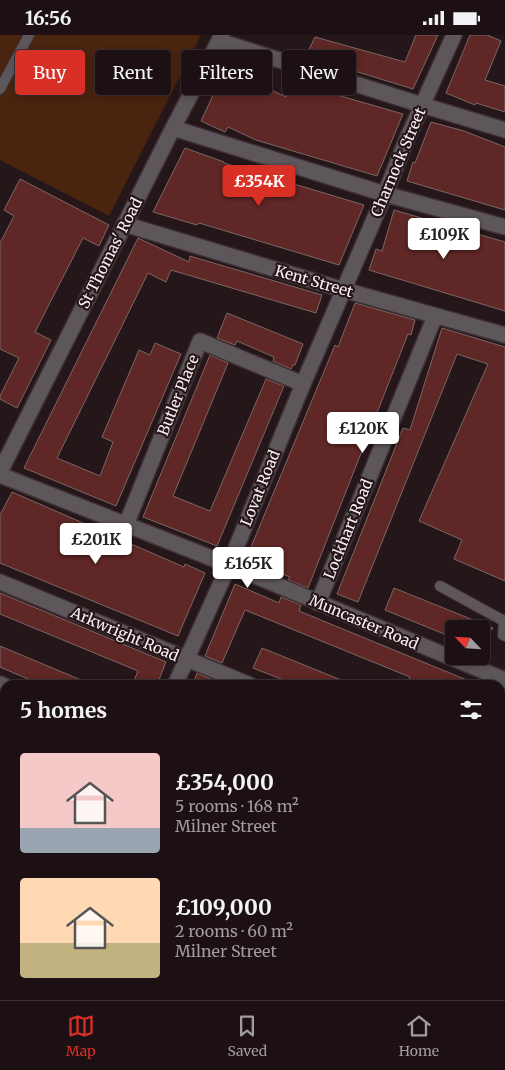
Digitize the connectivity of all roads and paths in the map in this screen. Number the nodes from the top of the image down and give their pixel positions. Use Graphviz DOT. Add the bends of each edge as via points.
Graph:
graph roads {
  1 [pos="29,35"];
  2 [pos="454,35"];
  3 [pos="220,38"];
  4 [pos="0,89"];
  5 [pos="422,105"];
  6 [pos="172,128"];
  7 [pos="505,130"];
  8 [pos="385,194"];
  9 [pos="124,225"];
  10 [pos="505,227"];
  11 [pos="344,290"];
  12 [pos="434,316"];
  13 [pos="505,335"];
  14 [pos="303,384"];
  15 [pos="0,473"];
  16 [pos="126,525"];
  17 [pos="228,565"];
  18 [pos="0,582"];
  19 [pos="440,586"];
  20 [pos="318,603"];
  21 [pos="505,636"];
  22 [pos="186,660"];
  23 [pos="177,680"];
  24 [pos="237,680"];
  25 [pos="505,680"];
  1 -- 4 [label="lane"];
  2 -- 5 [label="street, Charnock Street"];
  3 -- 5 [label="street"];
  3 -- 6 [label="street, St Thomas' Road"];
  5 -- 7 [label="street"];
  5 -- 8 [label="street, Charnock Street"];
  6 -- 8 [label="street"];
  6 -- 9 [label="street, St Thomas' Road"];
  8 -- 10 [label="street"];
  8 -- 11 [label="street, Charnock Street"];
  9 -- 11 [label="street, Kent Street"];
  9 -- 15 [label="street, St Thomas' Road"];
  11 -- 12 [label="street, Kent Street"];
  11 -- 14 [label="street, Lovat Road"];
  12 -- 13 [label="street, Kent Street"];
  12 -- 20 [label="street, Lockhart Road"];
  14 -- 16 [label="street, Butler Place" via="200,341"];
  14 -- 17 [label="street, Lovat Road"];
  15 -- 16 [label="street, Muncaster Road"];
  16 -- 17 [label="street, Muncaster Road"];
  17 -- 20 [label="street, Muncaster Road"];
  17 -- 22 [label="street, Lovat Road"];
  18 -- 22 [label="street, Arkwright Road"];
  19 -- 21 [label="lane" via="504,621"];
  20 -- 25 [label="street, Muncaster Road"];
  22 -- 23 [label="street, Lovat Road"];
  22 -- 24 [label="street, Arkwright Road"];
}
